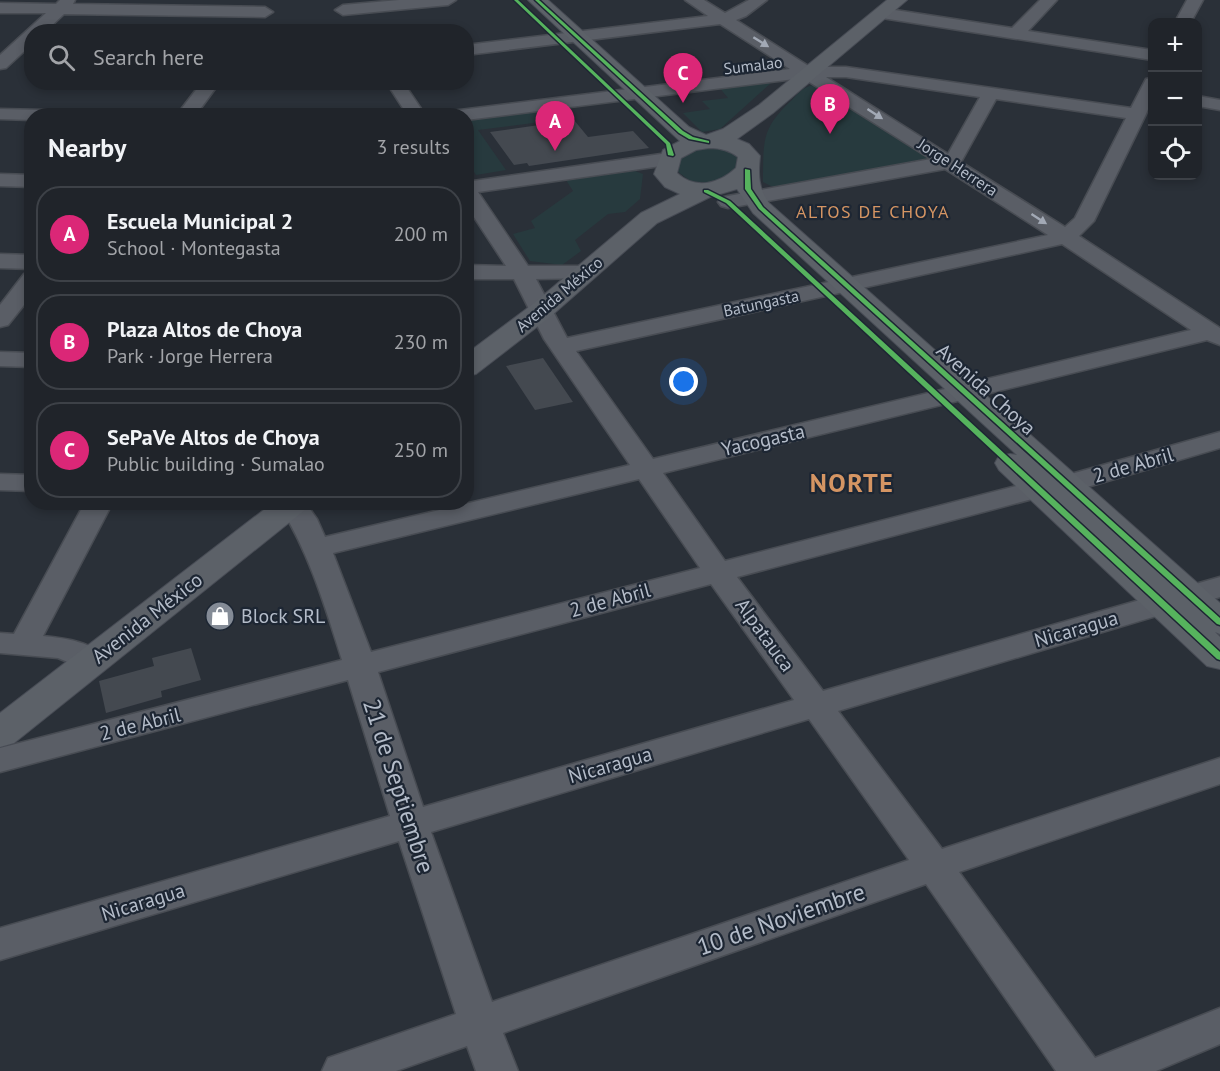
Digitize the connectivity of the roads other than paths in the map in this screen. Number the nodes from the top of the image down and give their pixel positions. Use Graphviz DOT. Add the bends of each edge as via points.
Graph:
graph roads {
  1 [pos="448,0"];
  2 [pos="516,0"];
  3 [pos="537,0"];
  4 [pos="693,0"];
  5 [pos="759,0"];
  6 [pos="898,0"];
  7 [pos="1049,0"];
  8 [pos="1195,0"];
  9 [pos="65,4"];
  10 [pos="340,5"];
  11 [pos="0,8"];
  12 [pos="265,12"];
  13 [pos="882,13"];
  14 [pos="1185,18"];
  15 [pos="724,20"];
  16 [pos="44,24"];
  17 [pos="353,24"];
  18 [pos="1016,34"];
  19 [pos="567,38"];
  20 [pos="24,42"];
  21 [pos="474,49"];
  22 [pos="1148,55"];
  23 [pos="24,58"];
  24 [pos="3,59"];
  25 [pos="807,72"];
  26 [pos="206,90"];
  27 [pos="399,90"];
  28 [pos="637,92"];
  29 [pos="991,92"];
  30 [pos="616,95"];
  31 [pos="1148,95"];
  32 [pos="1202,102"];
  33 [pos="1220,105"];
  34 [pos="191,108"];
  35 [pos="412,108"];
  36 [pos="766,109"];
  37 [pos="474,113"];
  38 [pos="0,114"];
  39 [pos="1137,114"];
  40 [pos="24,115"];
  41 [pos="709,142"];
  42 [pos="948,162"];
  43 [pos="668,163"];
  44 [pos="0,180"];
  45 [pos="24,181"];
  46 [pos="731,185"];
  47 [pos="474,188"];
  48 [pos="474,201"];
  49 [pos="653,215"];
  50 [pos="1066,237"];
  51 [pos="0,261"];
  52 [pos="24,262"];
  53 [pos="474,272"];
  54 [pos="584,273"];
  55 [pos="522,274"];
  56 [pos="834,287"];
  57 [pos="24,289"];
  58 [pos="542,310"];
  59 [pos="0,320"];
  60 [pos="1215,335"];
  61 [pos="561,347"];
  62 [pos="0,359"];
  63 [pos="24,360"];
  64 [pos="474,362"];
  65 [pos="953,396"];
  66 [pos="1220,440"];
  67 [pos="646,468"];
  68 [pos="0,482"];
  69 [pos="24,483"];
  70 [pos="1067,484"];
  71 [pos="1038,489"];
  72 [pos="94,510"];
  73 [pos="284,510"];
  74 [pos="297,510"];
  75 [pos="473,510"];
  76 [pos="474,510"];
  77 [pos="316,548"];
  78 [pos="718,572"];
  79 [pos="1191,596"];
  80 [pos="1220,622"];
  81 [pos="12,643"];
  82 [pos="1220,657"];
  83 [pos="92,661"];
  84 [pos="360,667"];
  85 [pos="816,704"];
  86 [pos="0,733"];
  87 [pos="0,760"];
  88 [pos="1220,771"];
  89 [pos="410,823"];
  90 [pos="934,866"];
  91 [pos="0,944"];
  92 [pos="480,1024"];
  93 [pos="1220,1026"];
  94 [pos="343,1071"];
  95 [pos="497,1071"];
  96 [pos="1080,1071"];
  97 [pos="1109,1071"];
  1 -- 10 [label="street"];
  2 -- 19 [label="main road"];
  3 -- 19 [label="main road"];
  4 -- 15 [label="street, Jorge Herrera"];
  5 -- 15 [label="street"];
  6 -- 13 [label="main road"];
  7 -- 18 [label="street"];
  8 -- 14 [label="street"];
  9 -- 11 [label="street"];
  9 -- 12 [label="street"];
  9 -- 16 [label="street"];
  10 -- 17 [label="street"];
  13 -- 18 [label="street"];
  13 -- 25 [label="main road"];
  15 -- 19 [label="street"];
  15 -- 25 [label="street, Jorge Herrera, one-way"];
  18 -- 22 [label="street"];
  19 -- 21 [label="street"];
  19 -- 28 [label="main road"];
  19 -- 30 [label="main road"];
  20 -- 24 [label="street"];
  23 -- 24 [label="street"];
  25 -- 28 [label="street, Sumalao"];
  25 -- 29 [label="street, Sumalao" via="846,72"];
  25 -- 36 [label="main road"];
  25 -- 42 [label="street, Jorge Herrera, one-way"];
  26 -- 34 [label="street"];
  27 -- 35 [label="street"];
  28 -- 30 [label="street, Sumalao"];
  28 -- 41 [label="main road" via="681,132"];
  29 -- 39 [label="street, Sumalao"];
  29 -- 42 [label="street" via="956,157"];
  30 -- 37 [label="street, Sumalao"];
  30 -- 43 [label="main road" via="669,144"];
  31 -- 39 [label="street"];
  32 -- 33 [label="street"];
  36 -- 41 [label="main road" via="731,134"];
  36 -- 46 [label="main road"];
  38 -- 40 [label="street"];
  39 -- 50 [label="street" via="1084,221"];
  41 -- 43 [label="main road" via="688,145"];
  41 -- 46 [label="main road" via="736,146"];
  42 -- 46 [label="street"];
  42 -- 50 [label="street, Jorge Herrera, one-way"];
  43 -- 46 [label="main road" via="675,182"];
  43 -- 47 [label="street"];
  43 -- 49 [label="main road, Avenida México"];
  44 -- 45 [label="street"];
  46 -- 49 [label="main road"];
  46 -- 56 [label="main road, Avenida Choya"];
  48 -- 55 [label="street, Alpatauca"];
  49 -- 54 [label="main road, Avenida México"];
  50 -- 56 [label="street, Batungasta"];
  50 -- 60 [label="street, Jorge Herrera"];
  51 -- 52 [label="street"];
  53 -- 55 [label="street"];
  54 -- 55 [label="street"];
  54 -- 58 [label="main road, Avenida México"];
  55 -- 58 [label="street, Alpatauca"];
  56 -- 61 [label="street, Batungasta"];
  56 -- 65 [label="main road, Avenida Choya"];
  57 -- 59 [label="street"];
  58 -- 61 [label="street, Alpatauca" via="547,327"];
  58 -- 64 [label="main road, Avenida México"];
  60 -- 65 [label="street, Yacogasta"];
  61 -- 67 [label="street, Alpatauca"];
  62 -- 63 [label="street"];
  65 -- 67 [label="street, Yacogasta"];
  65 -- 70 [label="main road, Avenida Choya"];
  65 -- 71 [label="main road, Avenida Choya"];
  66 -- 70 [label="street, 2 de Abril"];
  67 -- 76 [label="street, Yacogasta"];
  67 -- 78 [label="street, Alpatauca"];
  68 -- 69 [label="street"];
  70 -- 71 [label="street, 2 de Abril"];
  70 -- 79 [label="main road, Avenida Choya"];
  71 -- 78 [label="street, 2 de Abril"];
  71 -- 79 [label="main road, Avenida Choya"];
  72 -- 81 [label="street"];
  73 -- 83 [label="main road, Avenida México"];
  74 -- 77 [label="street, 21 de Septiembre"];
  75 -- 77 [label="street, Yacogasta"];
  77 -- 84 [label="street, 21 de Septiembre"];
  78 -- 84 [label="street, 2 de Abril"];
  78 -- 85 [label="street, Alpatauca"];
  79 -- 80 [label="main road, Avenida Choya"];
  79 -- 82 [label="main road, Avenida Choya"];
  79 -- 85 [label="street, Nicaragua"];
  81 -- 83 [label="street" via="63,648"];
  83 -- 86 [label="main road, Avenida México"];
  84 -- 87 [label="street, 2 de Abril"];
  84 -- 89 [label="street, 21 de Septiembre"];
  85 -- 89 [label="street, Nicaragua"];
  85 -- 90 [label="street, Alpatauca"];
  88 -- 90 [label="street, 10 de Noviembre"];
  89 -- 91 [label="street, Nicaragua"];
  89 -- 92 [label="street, 21 de Septiembre"];
  90 -- 92 [label="street, 10 de Noviembre"];
  90 -- 96 [label="street, Alpatauca"];
  92 -- 94 [label="street, 10 de Noviembre"];
  92 -- 95 [label="street, 21 de Septiembre"];
  93 -- 97 [label="street"];
}
